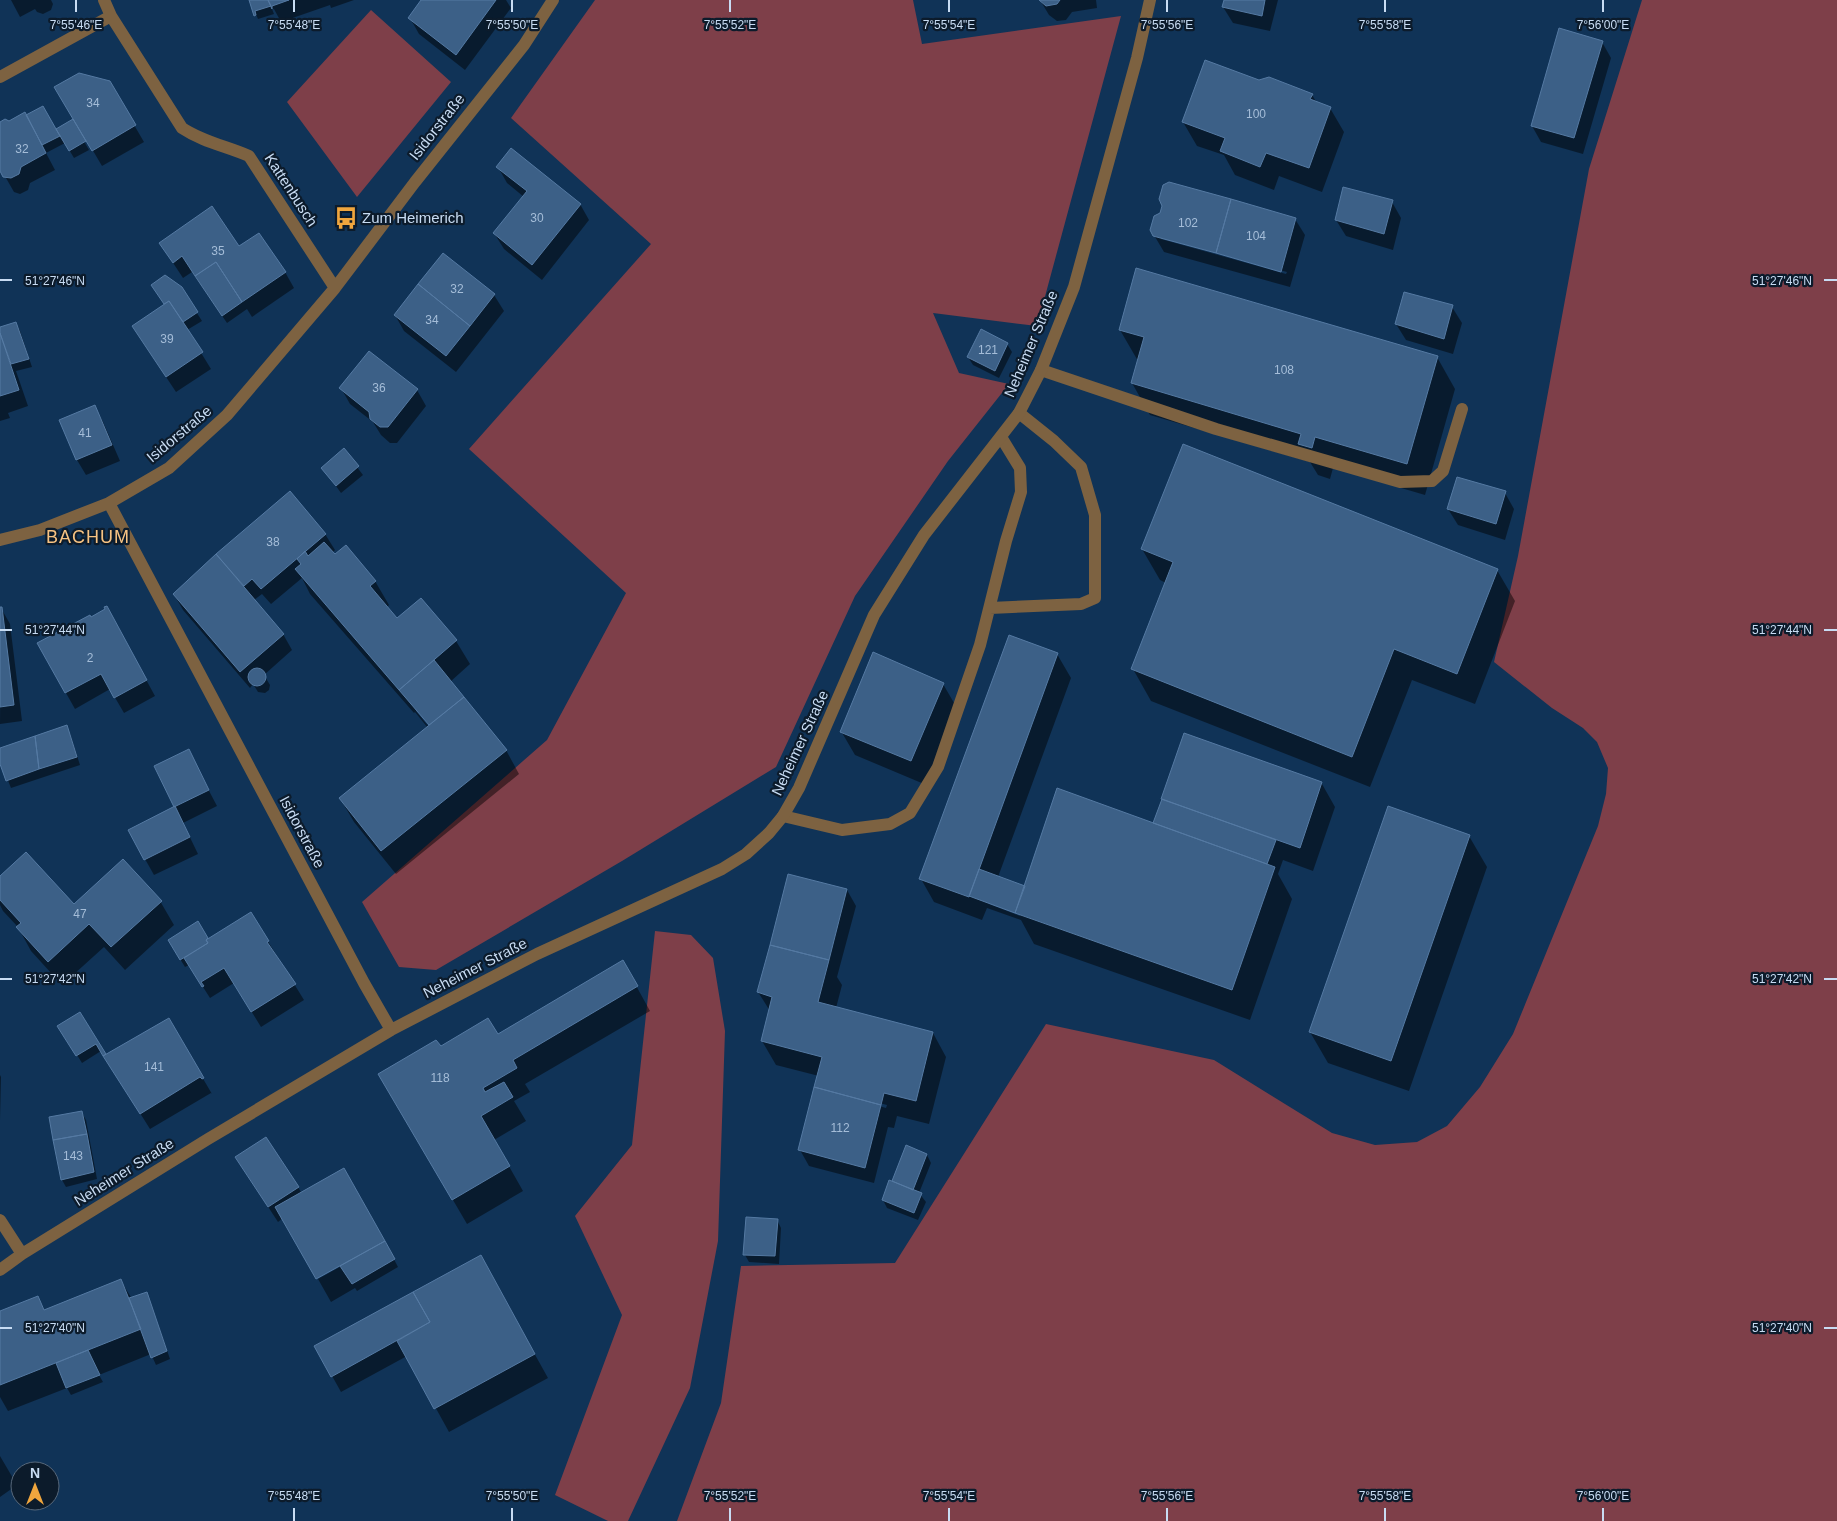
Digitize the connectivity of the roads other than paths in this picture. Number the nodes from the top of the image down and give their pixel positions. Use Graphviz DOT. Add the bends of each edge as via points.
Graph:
graph roads {
  1 [pos="104,0"];
  2 [pos="553,0"];
  3 [pos="1150,0"];
  4 [pos="111,16"];
  5 [pos="0,77"];
  6 [pos="336,288"];
  7 [pos="1041,370"];
  8 [pos="1462,409"];
  9 [pos="1019,413"];
  10 [pos="1001,437"];
  11 [pos="109,503"];
  12 [pos="0,540"];
  13 [pos="990,608"];
  14 [pos="783,816"];
  15 [pos="391,1030"];
  16 [pos="0,1220"];
  17 [pos="22,1254"];
  18 [pos="0,1270"];
  1 -- 4 [label="street, Kattenbusch"];
  2 -- 6 [label="street, Isidorstraße" via="524,45"];
  3 -- 7 [label="street, Neheimer Straße" via="1074,287"];
  4 -- 5 [label="street"];
  4 -- 6 [label="street, Kattenbusch" via="182,128 197,138 250,156"];
  6 -- 11 [label="street, Isidorstraße" via="227,415 169,468"];
  7 -- 8 [label="street" via="1216,429 1400,482 1432,481 1443,471"];
  7 -- 9 [label="street, Neheimer Straße"];
  9 -- 10 [label="street, Neheimer Straße"];
  9 -- 13 [label="street" via="1081,467 1095,515 1095,598 1081,604"];
  10 -- 13 [label="street" via="1020,468 1021,492"];
  10 -- 14 [label="street, Neheimer Straße" via="924,536 874,615 799,788"];
  11 -- 12 [label="street" via="40,530"];
  11 -- 15 [label="street, Isidorstraße"];
  13 -- 14 [label="street" via="938,767 910,813 890,824 842,830"];
  14 -- 15 [label="street, Neheimer Straße" via="746,854 722,869 537,954"];
  15 -- 17 [label="street, Neheimer Straße"];
  16 -- 17 [label="street"];
  17 -- 18 [label="street, Neheimer Straße"];
}
